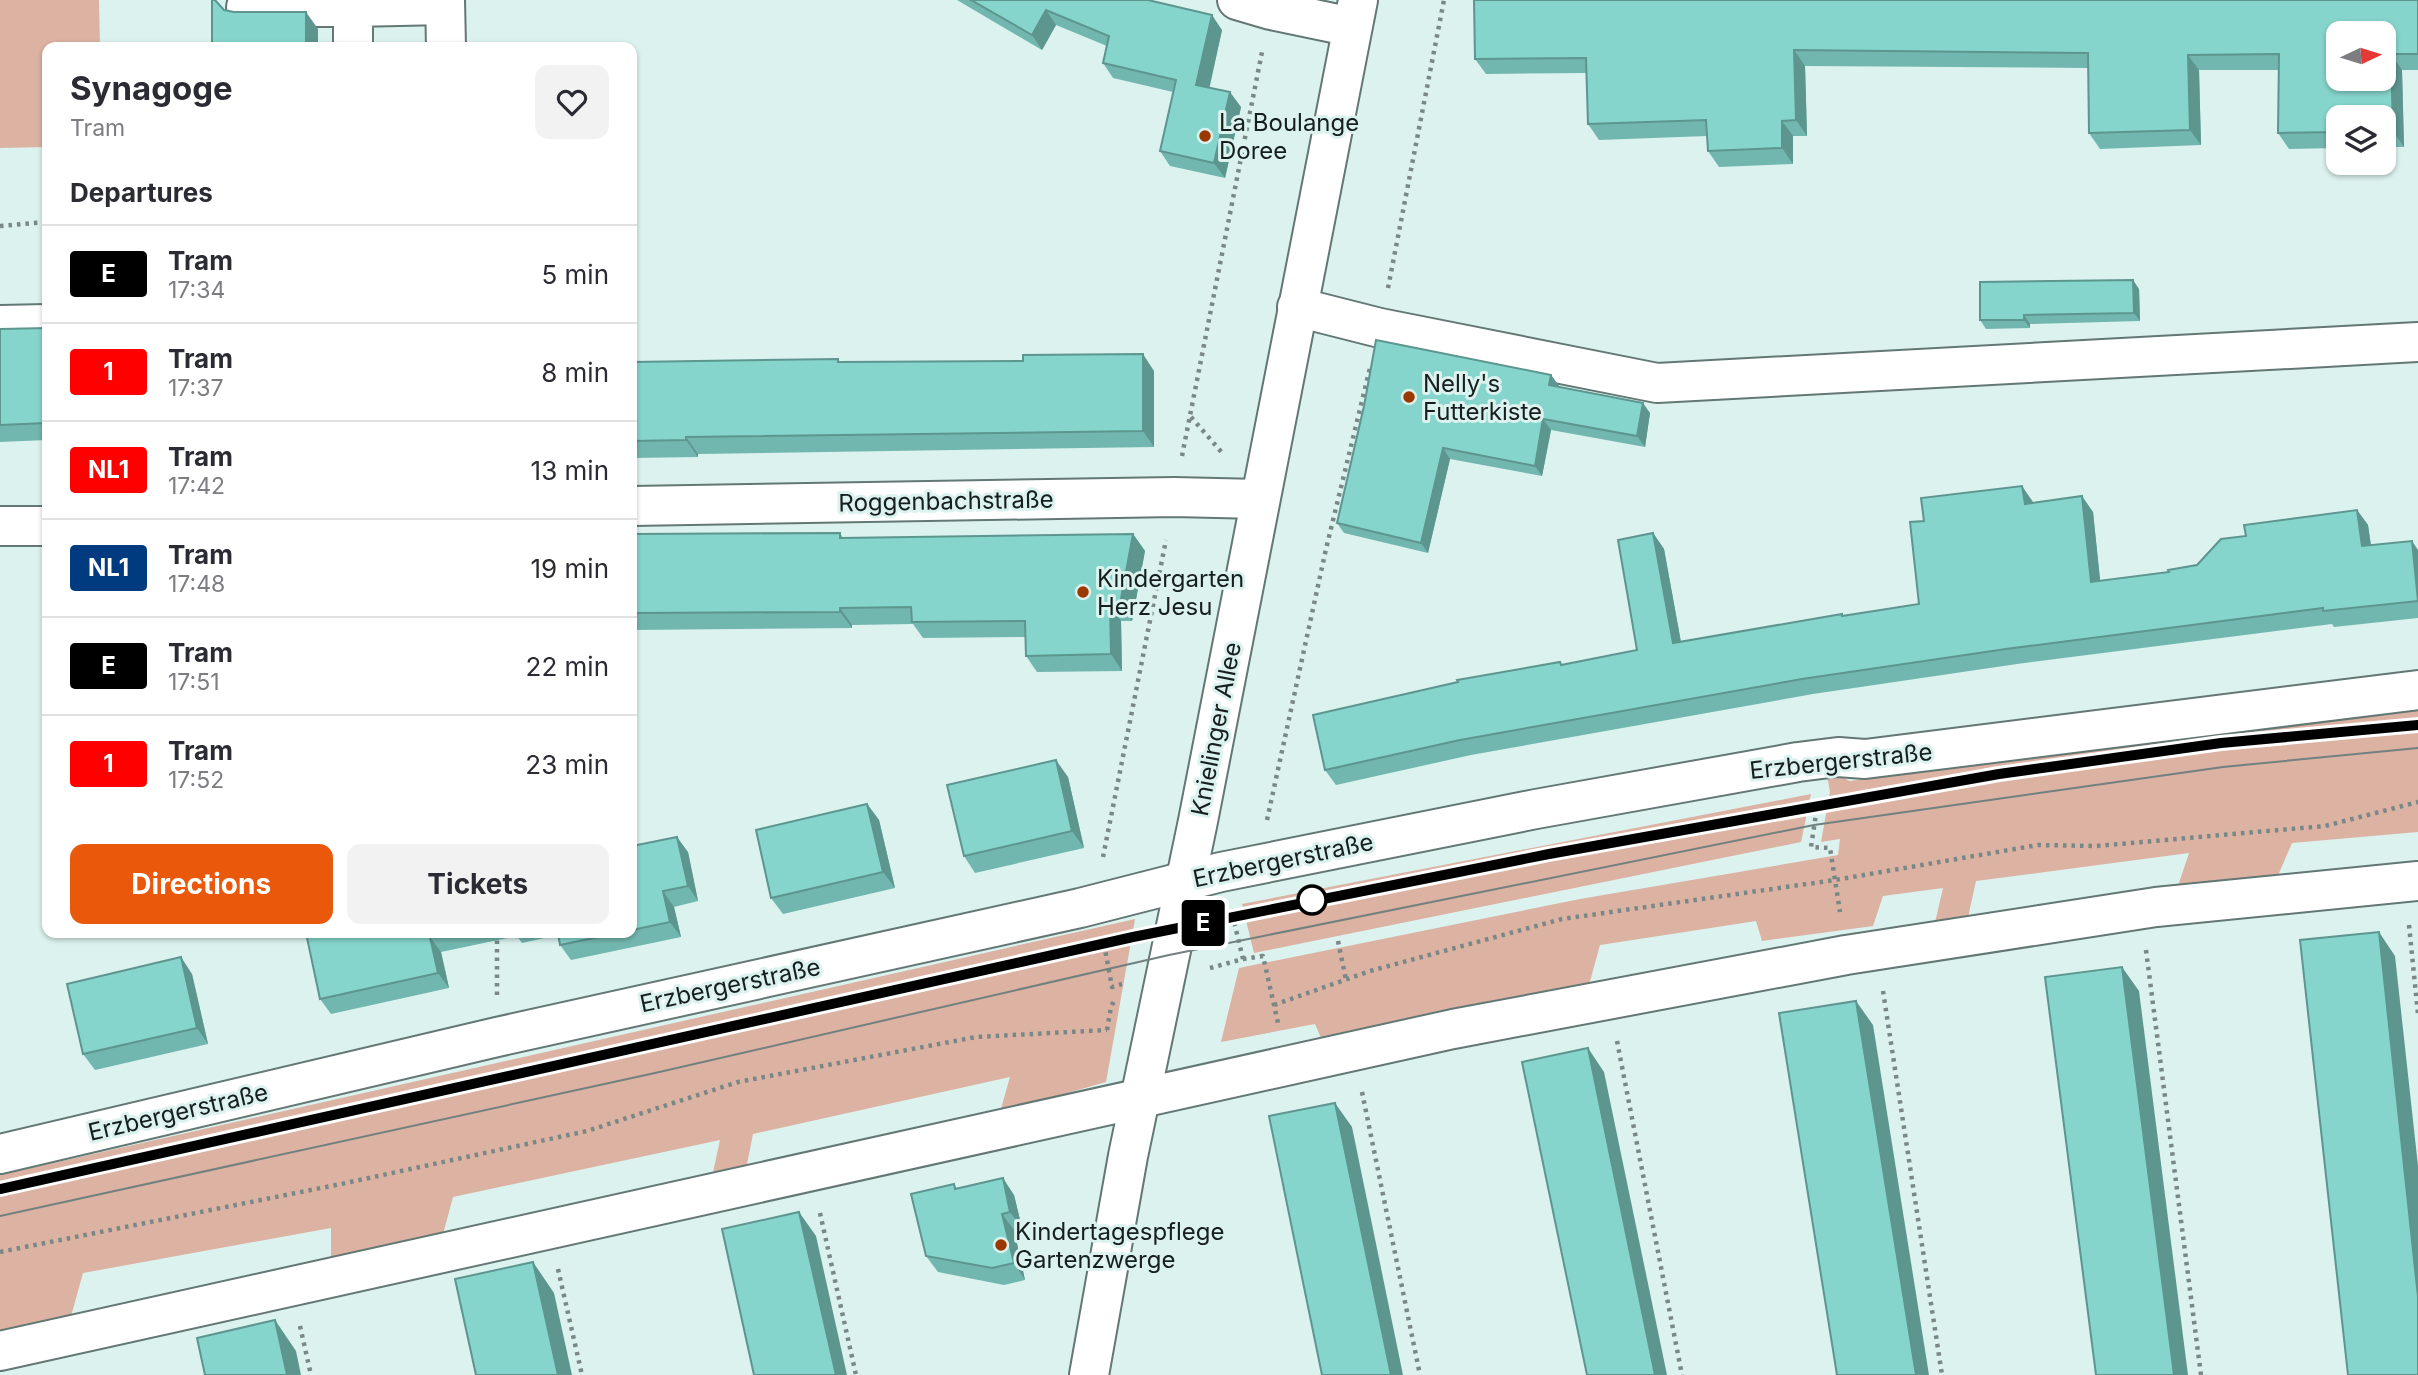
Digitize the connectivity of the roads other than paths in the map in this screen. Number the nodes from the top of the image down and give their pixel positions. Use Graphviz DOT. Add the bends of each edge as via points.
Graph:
graph roads {
  1 [pos="1237,0"];
  2 [pos="445,3"];
  3 [pos="247,7"];
  4 [pos="353,7"];
  5 [pos="1355,13"];
  6 [pos="354,42"];
  7 [pos="446,42"];
  8 [pos="1297,307"];
  9 [pos="42,324"];
  10 [pos="0,325"];
  11 [pos="2418,342"];
  12 [pos="1261,499"];
  13 [pos="637,506"];
  14 [pos="0,526"];
  15 [pos="42,526"];
  16 [pos="2418,690"];
  17 [pos="1185,881"];
  18 [pos="2418,881"];
  19 [pos="1140,1098"];
  20 [pos="0,1154"];
  21 [pos="0,1351"];
  22 [pos="1090,1375"];
  1 -- 5 [label="street" via="1271,10"];
  2 -- 4 [label="street"];
  2 -- 7 [label="street"];
  3 -- 4 [label="street"];
  4 -- 6 [label="street"];
  5 -- 8 [label="street, Knielinger Allee"];
  8 -- 11 [label="street" via="1657,383"];
  8 -- 12 [label="street, Knielinger Allee"];
  9 -- 10 [label="street"];
  12 -- 13 [label="street, Roggenbachstraße"];
  12 -- 17 [label="street, Knielinger Allee"];
  14 -- 15 [label="street"];
  16 -- 17 [label="street, Erzbergerstraße" via="1866,759 1798,762 1536,809"];
  17 -- 19 [label="street, Knielinger Allee"];
  17 -- 20 [label="street, Erzbergerstraße"];
  18 -- 19 [label="street" via="2156,907 1846,955 1453,1030"];
  19 -- 21 [label="street"];
  19 -- 22 [label="street, Knielinger Allee"];
}
